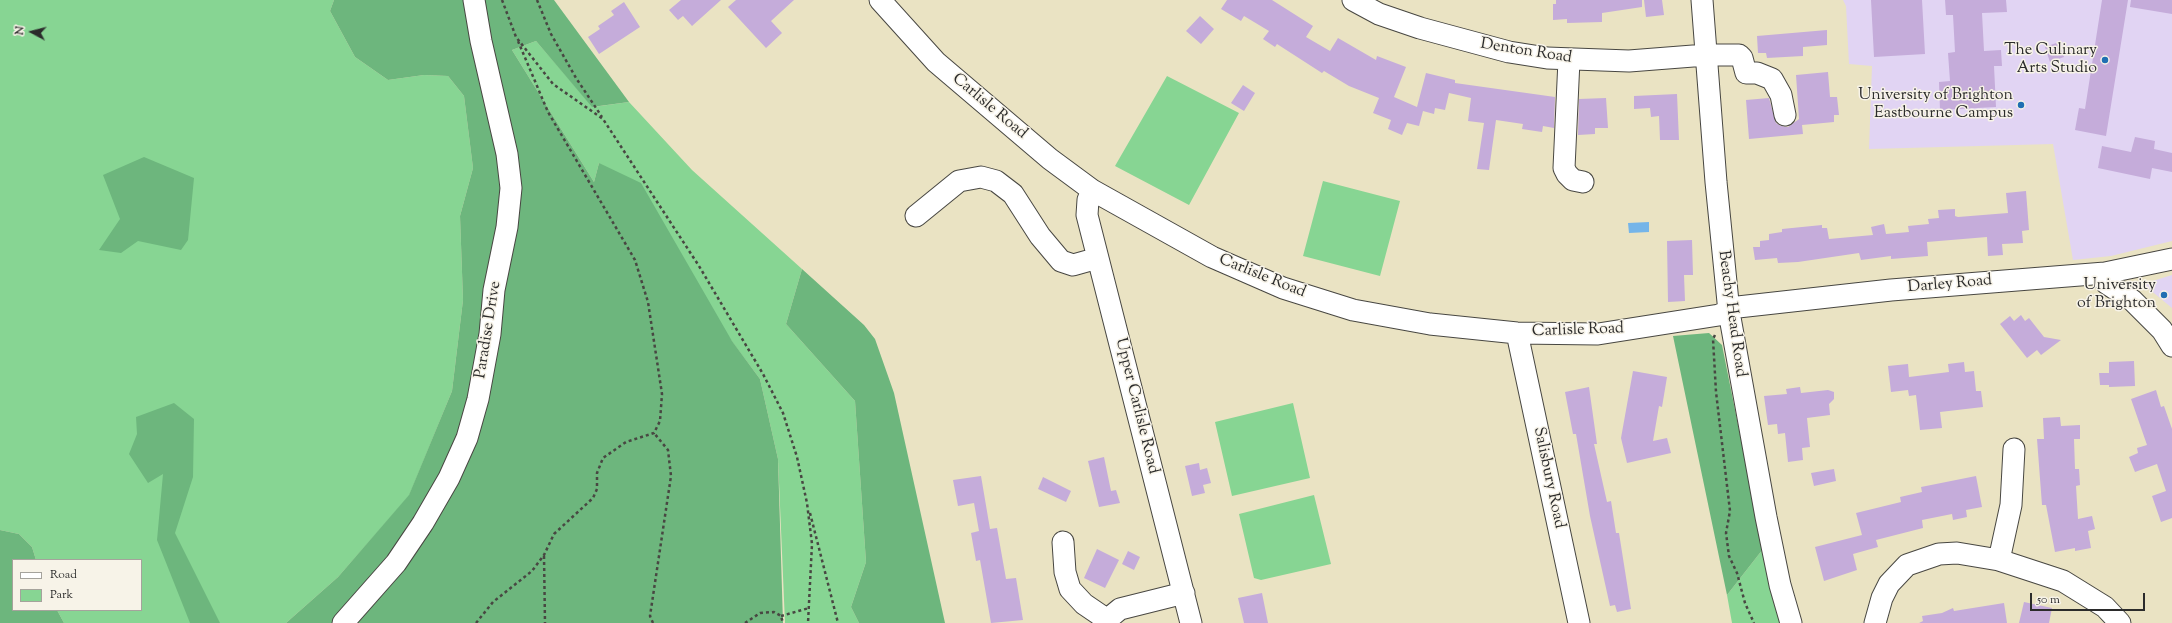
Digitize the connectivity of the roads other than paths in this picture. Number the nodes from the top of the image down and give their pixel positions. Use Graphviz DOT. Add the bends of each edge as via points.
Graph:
graph roads {
  1 [pos="474,0"];
  2 [pos="880,0"];
  3 [pos="1353,0"];
  4 [pos="1702,0"];
  5 [pos="1706,55"];
  6 [pos="1569,60"];
  7 [pos="1785,115"];
  8 [pos="1583,182"];
  9 [pos="1092,190"];
  10 [pos="916,216"];
  11 [pos="1098,258"];
  12 [pos="2172,259"];
  13 [pos="2105,273"];
  14 [pos="1729,312"];
  15 [pos="1517,332"];
  16 [pos="2172,346"];
  17 [pos="2014,450"];
  18 [pos="1063,542"];
  19 [pos="1999,560"];
  20 [pos="1184,593"];
  21 [pos="1104,621"];
  22 [pos="343,623"];
  23 [pos="1191,623"];
  24 [pos="1579,623"];
  25 [pos="1791,623"];
  26 [pos="1875,623"];
  27 [pos="2120,623"];
  1 -- 22 [label="street, Paradise Drive" via="507,154 511,188 507,227 494,290 490,334 478,399 467,438 449,478 423,523 396,563"];
  2 -- 9 [label="street, Carlisle Road" via="936,62 1050,159"];
  3 -- 6 [label="street, Denton Road" via="1379,14 1461,40 1509,52"];
  4 -- 5 [label="street, Beachy Head Road"];
  5 -- 6 [label="street, Denton Road" via="1629,61"];
  5 -- 7 [label="street, Denton Road" via="1739,55 1746,73 1757,72 1772,79 1781,96"];
  5 -- 14 [label="street, Beachy Head Road"];
  6 -- 8 [label="street" via="1564,168 1573,180"];
  9 -- 11 [label="street, Upper Carlisle Road" via="1087,215"];
  9 -- 15 [label="street, Carlisle Road" via="1212,257 1283,288 1353,310 1430,324"];
  10 -- 11 [label="street" via="959,181 981,177 996,180 1013,194 1040,236 1061,261 1073,265"];
  11 -- 20 [label="street, Upper Carlisle Road"];
  12 -- 13 [label="street, Darley Road"];
  13 -- 14 [label="street, Darley Road" via="1892,290 1738,307"];
  13 -- 16 [label="street" via="2106,283 2132,300 2162,330"];
  14 -- 15 [label="street, Carlisle Road" via="1598,334"];
  14 -- 25 [label="street, Beachy Head Road" via="1766,517"];
  15 -- 24 [label="street, Salisbury Road"];
  17 -- 19 [label="street" via="2011,505"];
  18 -- 21 [label="street" via="1065,572 1070,589"];
  19 -- 26 [label="street" via="1957,553 1939,554 1907,566 1889,584"];
  19 -- 27 [label="street" via="2063,581 2105,607"];
  20 -- 21 [label="street" via="1120,609"];
  20 -- 23 [label="street, Upper Carlisle Road"];
}
